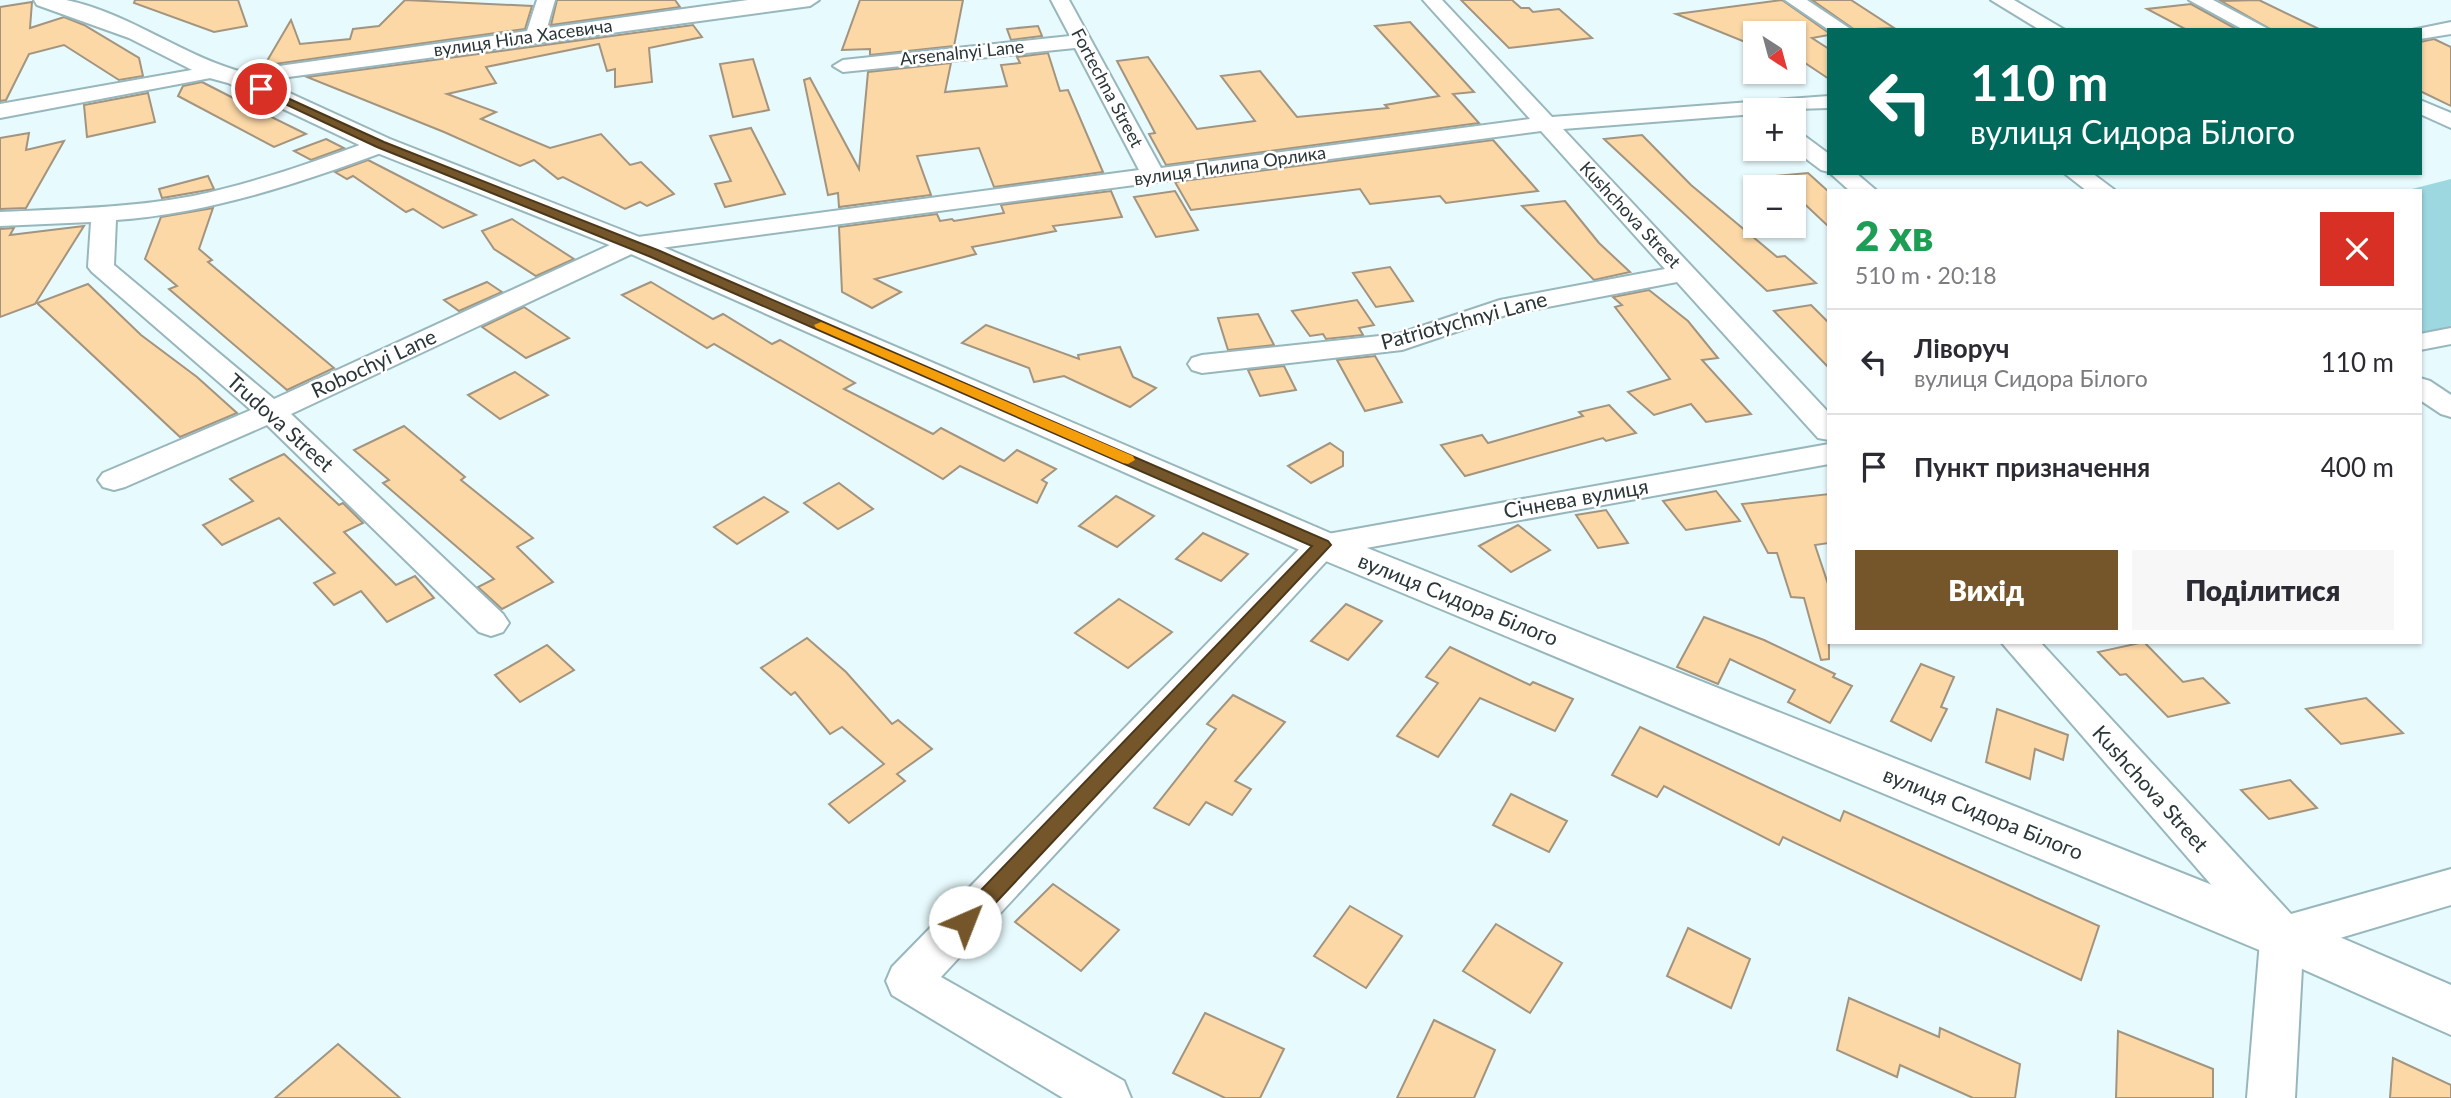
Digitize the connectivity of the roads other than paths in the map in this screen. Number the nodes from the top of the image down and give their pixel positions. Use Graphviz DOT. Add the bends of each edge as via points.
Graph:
graph roads {
  1 [pos="45,0"];
  2 [pos="546,0"];
  3 [pos="810,0"];
  4 [pos="1060,0"];
  5 [pos="1432,0"];
  6 [pos="1794,0"];
  7 [pos="2000,0"];
  8 [pos="2197,0"];
  9 [pos="762,2"];
  10 [pos="1839,28"];
  11 [pos="2050,28"];
  12 [pos="2256,28"];
  13 [pos="2451,28"];
  14 [pos="2422,33"];
  15 [pos="535,37"];
  16 [pos="1082,41"];
  17 [pos="843,65"];
  18 [pos="225,75"];
  19 [pos="1827,102"];
  20 [pos="1806,104"];
  21 [pos="2422,107"];
  22 [pos="0,111"];
  23 [pos="1743,111"];
  24 [pos="2451,121"];
  25 [pos="1546,124"];
  26 [pos="380,145"];
  27 [pos="1806,148"];
  28 [pos="1827,164"];
  29 [pos="1843,175"];
  30 [pos="2078,175"];
  31 [pos="1154,176"];
  32 [pos="1862,189"];
  33 [pos="2101,189"];
  34 [pos="104,215"];
  35 [pos="0,219"];
  36 [pos="632,244"];
  37 [pos="1684,273"];
  38 [pos="2451,336"];
  39 [pos="2422,342"];
  40 [pos="1202,363"];
  41 [pos="2422,388"];
  42 [pos="2451,408"];
  43 [pos="271,412"];
  44 [pos="1827,429"];
  45 [pos="1827,454"];
  46 [pos="114,480"];
  47 [pos="1323,545"];
  48 [pos="491,623"];
  49 [pos="2021,644"];
  50 [pos="2451,887"];
  51 [pos="2282,936"];
  52 [pos="2451,1010"];
  53 [pos="1107,1098"];
  54 [pos="2271,1098"];
  1 -- 18 [label="street, вулиця Сидора Білого" via="137,33"];
  2 -- 15 [label="street"];
  3 -- 9 [label="street, вулиця Ніла Хасевича"];
  4 -- 16 [label="street, Fortechna Street"];
  5 -- 25 [label="street, Kushchova Street"];
  6 -- 10 [label="street"];
  7 -- 11 [label="street"];
  8 -- 12 [label="street"];
  9 -- 15 [label="street, вулиця Ніла Хасевича"];
  13 -- 14 [label="street"];
  15 -- 18 [label="street, вулиця Ніла Хасевича"];
  16 -- 17 [label="street, Arsenalnyi Lane"];
  16 -- 31 [label="street, Fortechna Street"];
  18 -- 22 [label="street, вулиця Ніла Хасевича"];
  18 -- 26 [label="street, вулиця Сидора Білого"];
  19 -- 20 [label="street, вулиця Пилипа Орлика"];
  21 -- 24 [label="street"];
  23 -- 25 [label="street, вулиця Пилипа Орлика"];
  25 -- 31 [label="street, вулиця Пилипа Орлика"];
  25 -- 37 [label="street, Kushchova Street"];
  26 -- 34 [label="street" via="321,168 192,203"];
  26 -- 36 [label="street, вулиця Сидора Білого"];
  27 -- 28 [label="street"];
  29 -- 32 [label="street"];
  30 -- 33 [label="street"];
  31 -- 36 [label="street, вулиця Пилипа Орлика"];
  34 -- 35 [label="street"];
  34 -- 43 [label="street, Trudova Street" via="101,267"];
  36 -- 43 [label="street, Robochyi Lane"];
  36 -- 47 [label="street, вулиця Сидора Білого"];
  37 -- 40 [label="street, Patriotychnyi Lane" via="1500,308 1402,342"];
  37 -- 44 [label="street, Kushchova Street"];
  38 -- 39 [label="street"];
  41 -- 42 [label="street"];
  43 -- 46 [label="street, Robochyi Lane"];
  43 -- 48 [label="street, Trudova Street"];
  45 -- 47 [label="street, Січнева вулиця"];
  47 -- 51 [label="street, вулиця Сидора Білого"];
  47 -- 53 [label="street" via="908,981"];
  49 -- 51 [label="street, Kushchova Street"];
  50 -- 51 [label="street"];
  51 -- 52 [label="street, вулиця Сидора Білого"];
  51 -- 54 [label="street"];
}
